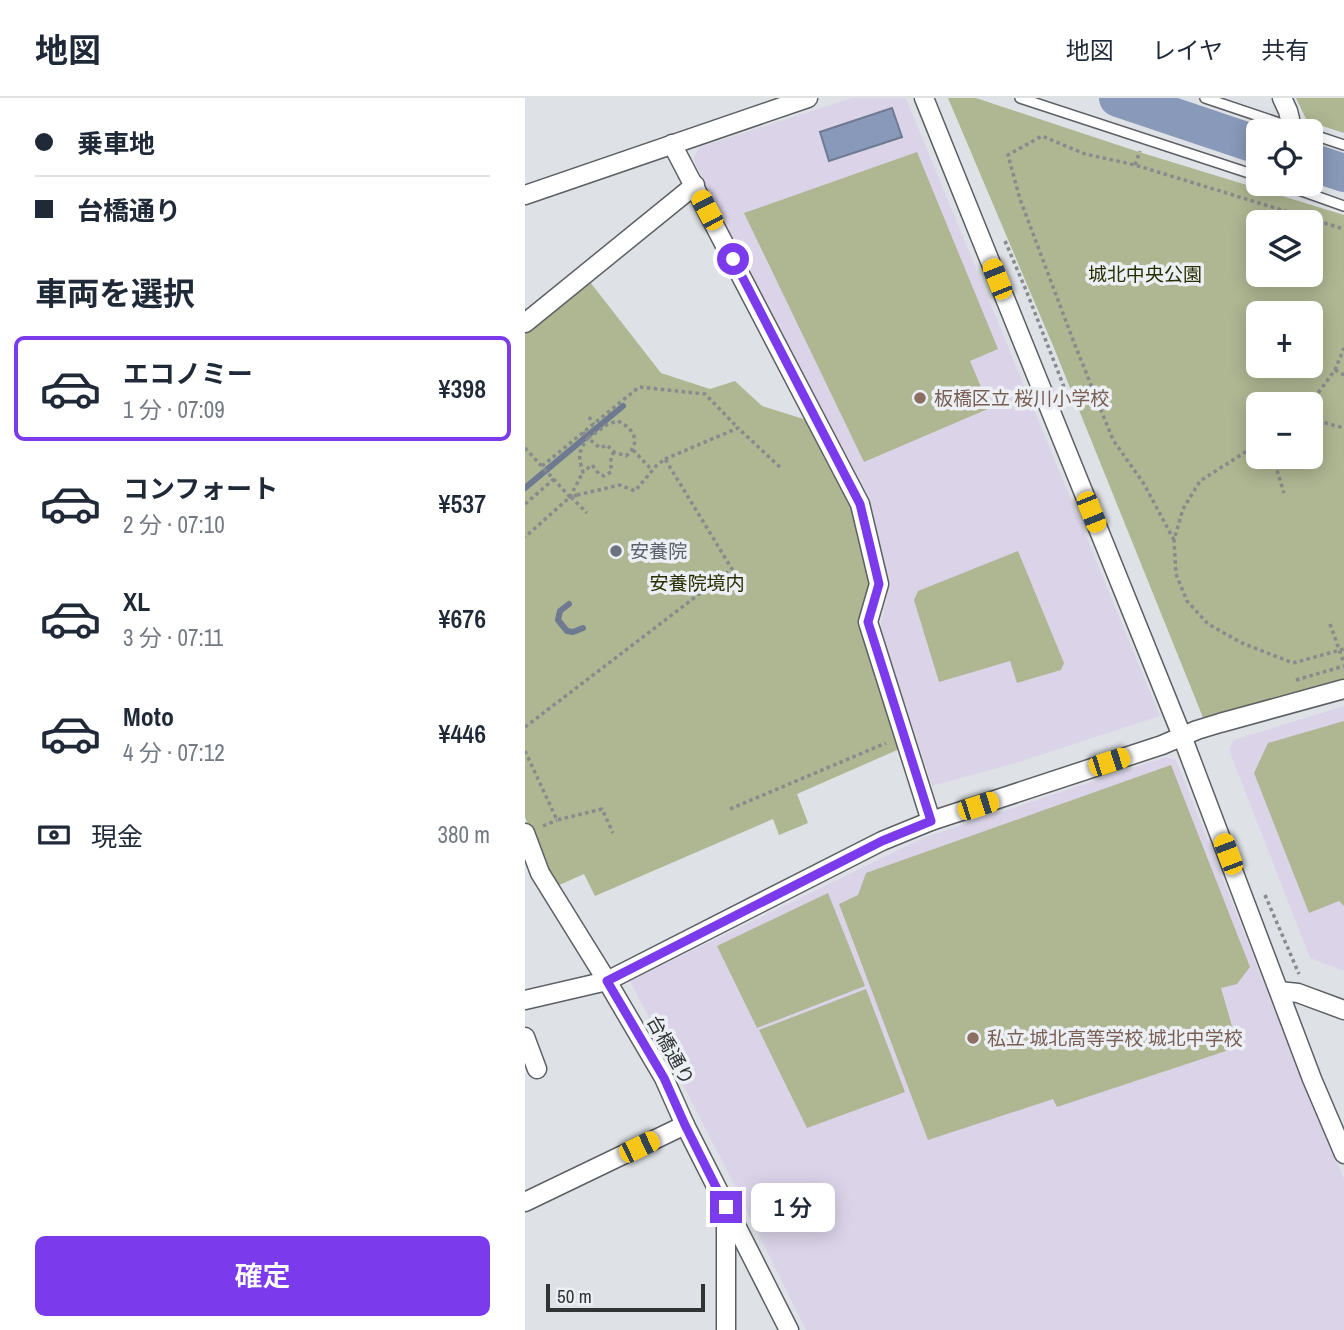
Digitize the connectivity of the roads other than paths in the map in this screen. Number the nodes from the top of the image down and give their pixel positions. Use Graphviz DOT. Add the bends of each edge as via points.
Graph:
graph roads {
  1 [pos="808,98"];
  2 [pos="924,98"];
  3 [pos="1020,98"];
  4 [pos="1205,98"];
  5 [pos="1282,98"];
  6 [pos="1268,119"];
  7 [pos="1289,119"];
  8 [pos="1323,138"];
  9 [pos="672,144"];
  10 [pos="1344,145"];
  11 [pos="1246,172"];
  12 [pos="695,186"];
  13 [pos="525,195"];
  14 [pos="1316,196"];
  15 [pos="1344,206"];
  16 [pos="525,323"];
  17 [pos="1344,689"];
  18 [pos="1182,736"];
  19 [pos="931,821"];
  20 [pos="525,834"];
  21 [pos="533,874"];
  22 [pos="607,981"];
  23 [pos="1279,991"];
  24 [pos="525,1000"];
  25 [pos="1344,1010"];
  26 [pos="525,1037"];
  27 [pos="537,1069"];
  28 [pos="685,1125"];
  29 [pos="1344,1154"];
  30 [pos="525,1202"];
  31 [pos="726,1207"];
  32 [pos="726,1330"];
  33 [pos="789,1330"];
  1 -- 9 [label="street"];
  2 -- 18 [label="street"];
  3 -- 11 [label="lane"];
  4 -- 6 [label="lane"];
  5 -- 7 [label="street"];
  8 -- 10 [label="lane"];
  9 -- 12 [label="street"];
  9 -- 13 [label="street"];
  12 -- 16 [label="street"];
  12 -- 19 [label="street" via="860,504 879,584 868,622"];
  14 -- 15 [label="lane"];
  17 -- 18 [label="street"];
  18 -- 19 [label="street"];
  18 -- 23 [label="street"];
  19 -- 22 [label="street" via="882,841"];
  20 -- 21 [label="street, 台橋通り"];
  21 -- 22 [label="street, 台橋通り"];
  22 -- 24 [label="street"];
  22 -- 28 [label="street, 台橋通り" via="664,1078"];
  23 -- 25 [label="street"];
  23 -- 29 [label="street"];
  26 -- 27 [label="street"];
  28 -- 30 [label="street"];
  28 -- 31 [label="street, 台橋通り"];
  31 -- 32 [label="street"];
  31 -- 33 [label="street, 台橋通り"];
}
